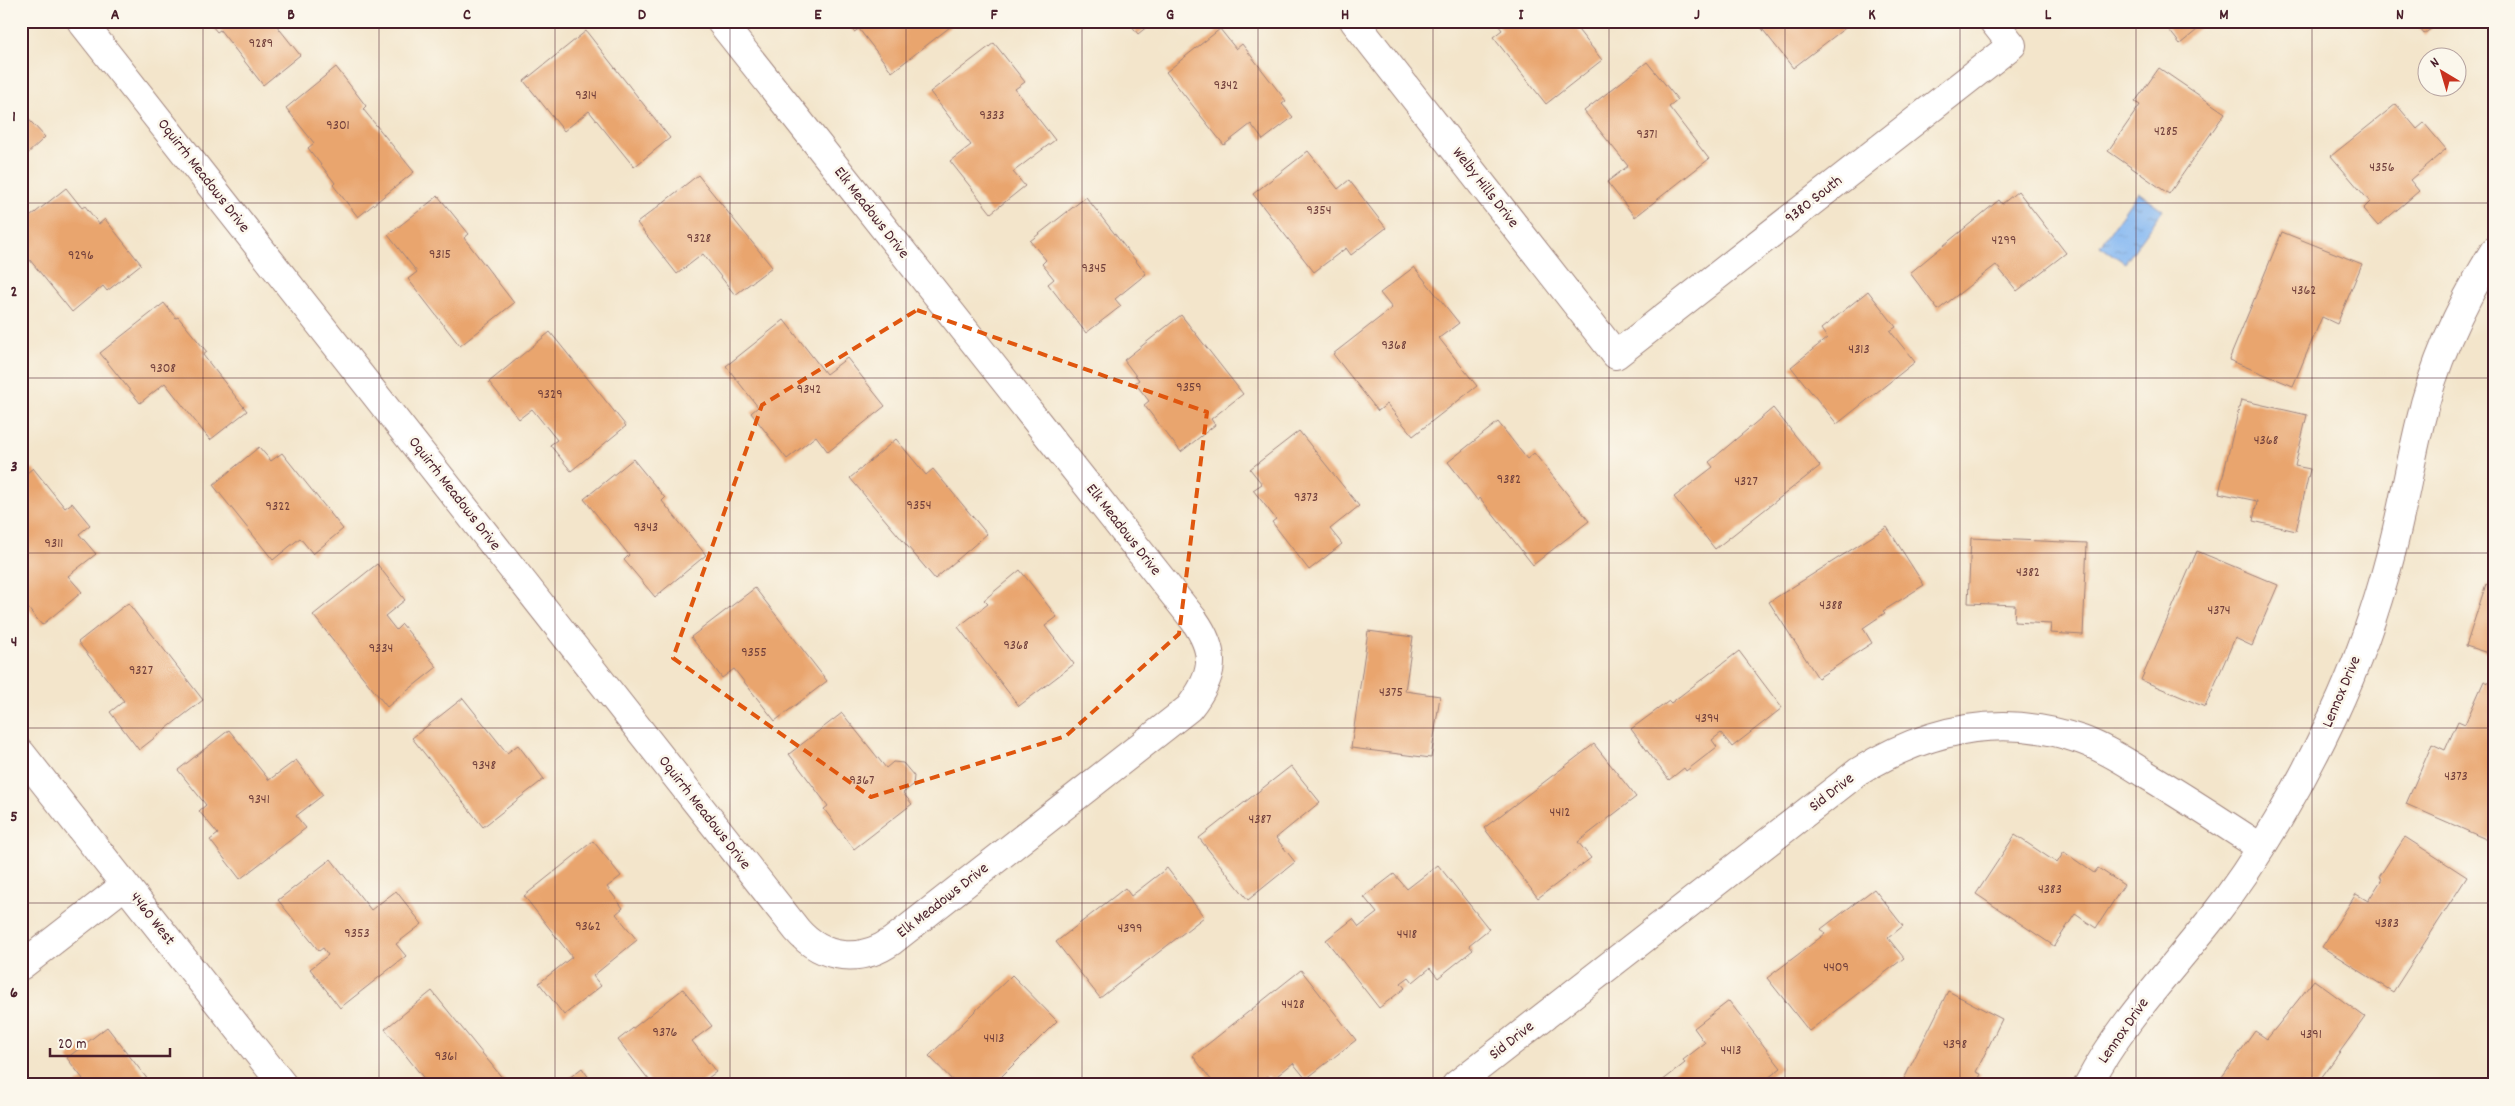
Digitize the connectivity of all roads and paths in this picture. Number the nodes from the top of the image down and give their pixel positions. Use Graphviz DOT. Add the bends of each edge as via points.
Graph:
graph roads {
  1 [pos="82,21"];
  2 [pos="720,21"];
  3 [pos="1354,21"];
  4 [pos="1993,21"];
  5 [pos="2494,251"];
  6 [pos="1616,354"];
  7 [pos="21,753"];
  8 [pos="2260,847"];
  9 [pos="125,885"];
  10 [pos="837,955"];
  11 [pos="21,966"];
  12 [pos="283,1085"];
  13 [pos="1456,1085"];
  14 [pos="2088,1085"];
  1 -- 10 [label="street, Oquirrh Meadows Drive" via="797,930 814,946"];
  2 -- 10 [label="street, Elk Meadows Drive" via="1194,620 1206,640 1212,664 1207,680 1189,708 892,941 865,955"];
  3 -- 6 [label="street, Welby Hills Drive"];
  4 -- 6 [label="street, 9380 South" via="2012,45"];
  5 -- 8 [label="street, Lennox Drive" via="2478,276 2439,360 2420,421 2391,556 2355,662 2316,750"];
  7 -- 9 [label="street, 4460 West"];
  8 -- 13 [label="street, Sid Drive" via="2113,754 2082,740 2049,731 2015,727 1981,727 1932,736 1886,755 1858,772"];
  8 -- 14 [label="street, Lennox Drive" via="2214,916 2133,1015"];
  9 -- 11 [label="street"];
  9 -- 12 [label="street, 4460 West"];
}
